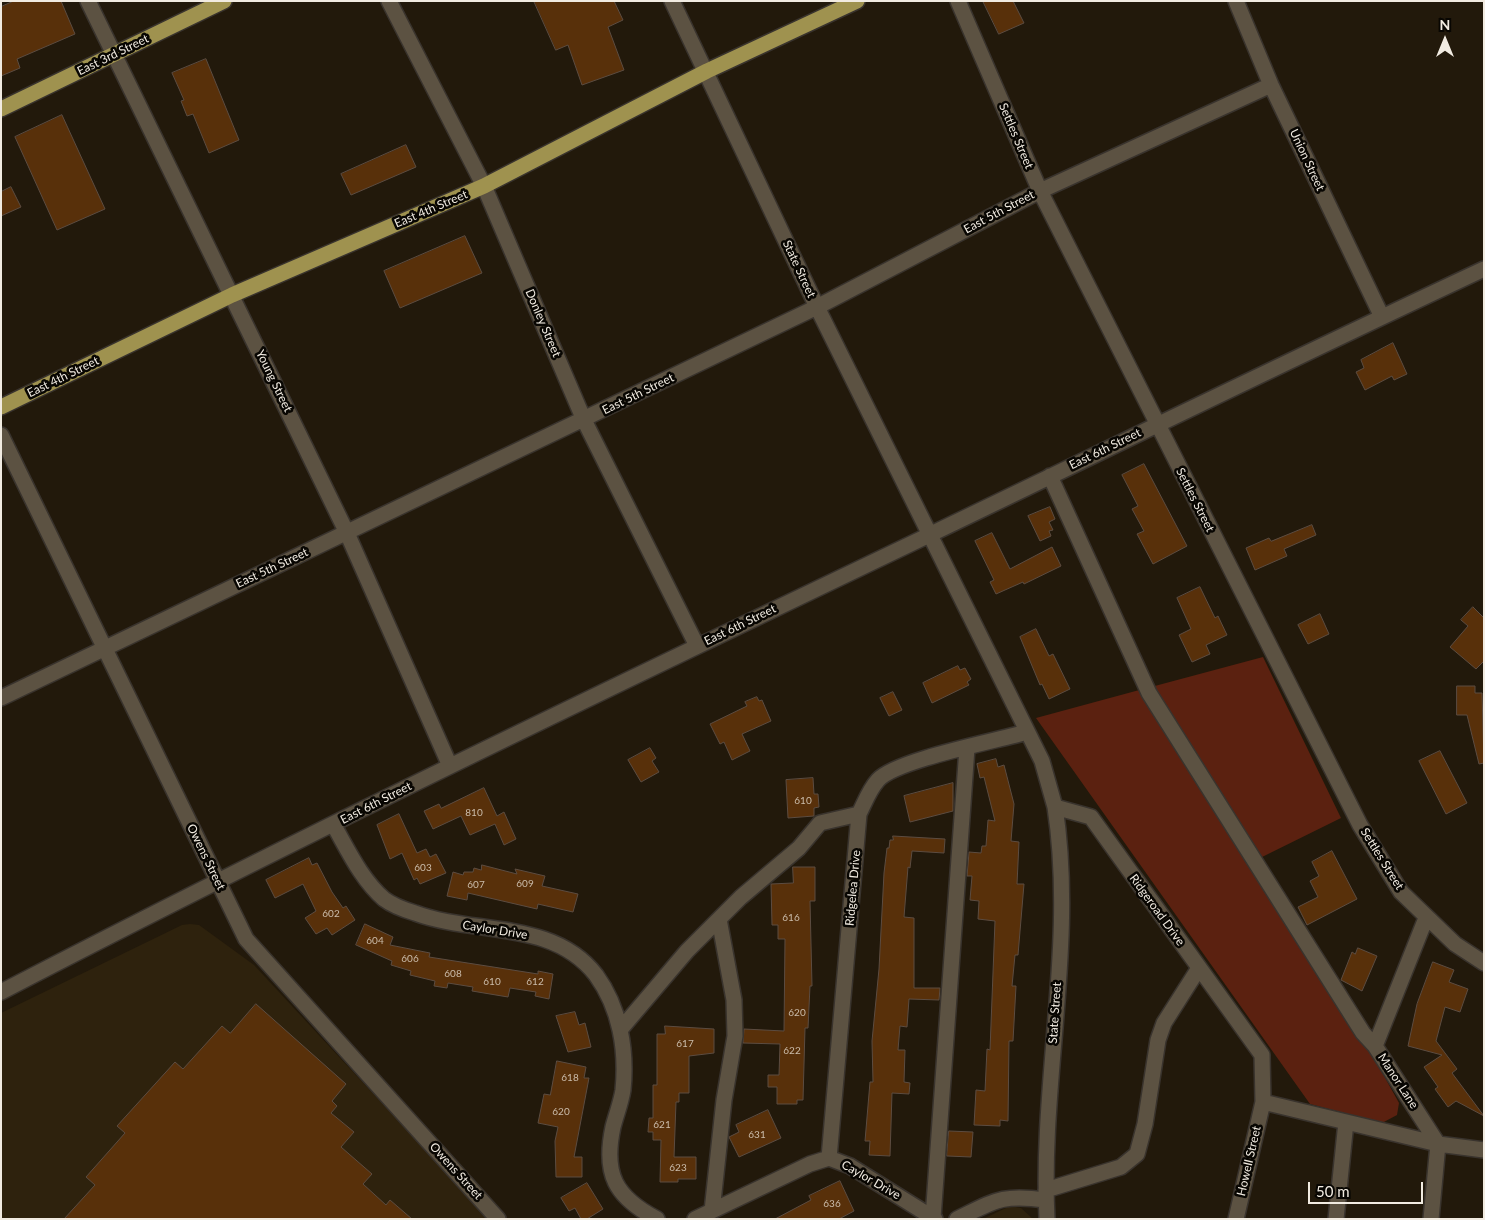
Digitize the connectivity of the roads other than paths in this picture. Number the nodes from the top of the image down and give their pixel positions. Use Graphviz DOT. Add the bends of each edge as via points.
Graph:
graph roads {
  1 [pos="88,1"];
  2 [pos="224,1"];
  3 [pos="388,1"];
  4 [pos="672,1"];
  5 [pos="857,1"];
  6 [pos="958,1"];
  7 [pos="1236,1"];
  8 [pos="113,55"];
  9 [pos="707,71"];
  10 [pos="1271,85"];
  11 [pos="1,110"];
  12 [pos="484,186"];
  13 [pos="1040,191"];
  14 [pos="1484,269"];
  15 [pos="232,294"];
  16 [pos="818,308"];
  17 [pos="1382,317"];
  18 [pos="1,407"];
  19 [pos="584,420"];
  20 [pos="1157,424"];
  21 [pos="1,435"];
  22 [pos="1050,476"];
  23 [pos="347,533"];
  24 [pos="929,535"];
  25 [pos="698,646"];
  26 [pos="104,648"];
  27 [pos="1,698"];
  28 [pos="1027,732"];
  29 [pos="967,748"];
  30 [pos="450,766"];
  31 [pos="1055,807"];
  32 [pos="859,814"];
  33 [pos="333,824"];
  34 [pos="217,880"];
  35 [pos="1426,918"];
  36 [pos="719,919"];
  37 [pos="1484,963"];
  38 [pos="1199,968"];
  39 [pos="1,992"];
  40 [pos="620,1030"];
  41 [pos="1375,1046"];
  42 [pos="1263,1102"];
  43 [pos="1346,1122"];
  44 [pos="1438,1144"];
  45 [pos="1484,1150"];
  46 [pos="829,1158"];
  47 [pos="1046,1195"];
  48 [pos="712,1211"];
  49 [pos="934,1218"];
  50 [pos="498,1219"];
  51 [pos="657,1219"];
  52 [pos="695,1219"];
  53 [pos="958,1219"];
  54 [pos="1047,1219"];
  55 [pos="1236,1219"];
  56 [pos="1336,1219"];
  57 [pos="1431,1219"];
  1 -- 8 [label="street, Young Street"];
  2 -- 8 [label="main road, East 3rd Street"];
  3 -- 12 [label="street, Donley Street"];
  4 -- 9 [label="street, State Street"];
  5 -- 9 [label="main road, East 4th Street"];
  6 -- 13 [label="street, Settles Street"];
  7 -- 10 [label="street, Union Street"];
  8 -- 11 [label="main road, East 3rd Street"];
  8 -- 15 [label="street, Young Street"];
  9 -- 12 [label="main road, East 4th Street"];
  9 -- 16 [label="street, State Street"];
  10 -- 13 [label="street, East 5th Street"];
  10 -- 17 [label="street, Union Street"];
  12 -- 15 [label="main road, East 4th Street"];
  12 -- 19 [label="street, Donley Street"];
  13 -- 16 [label="street, East 5th Street"];
  13 -- 20 [label="street, Settles Street"];
  14 -- 17 [label="street, East 6th Street"];
  15 -- 18 [label="main road, East 4th Street"];
  15 -- 23 [label="street, Young Street"];
  16 -- 19 [label="street, East 5th Street"];
  16 -- 24 [label="street, State Street"];
  17 -- 20 [label="street, East 6th Street"];
  19 -- 23 [label="street, East 5th Street"];
  19 -- 25 [label="street, Donley Street"];
  20 -- 22 [label="street, East 6th Street"];
  20 -- 35 [label="street, Settles Street" via="1360,824 1401,892"];
  21 -- 26 [label="street, Owens Street"];
  22 -- 24 [label="street, East 6th Street"];
  22 -- 41 [label="street" via="1149,693 1362,1033"];
  23 -- 26 [label="street, East 5th Street"];
  23 -- 30 [label="street, Young Street"];
  24 -- 25 [label="street, East 6th Street"];
  24 -- 28 [label="street"];
  25 -- 30 [label="street, East 6th Street"];
  26 -- 27 [label="street, East 5th Street"];
  26 -- 34 [label="street, Owens Street"];
  28 -- 29 [label="street, Ridgelea Drive"];
  28 -- 31 [label="street" via="1042,761"];
  29 -- 32 [label="street, Ridgelea Drive" via="899,766 879,779"];
  29 -- 49 [label="street"];
  30 -- 33 [label="street, East 6th Street"];
  31 -- 38 [label="street, Ridgeroad Drive" via="1090,817"];
  31 -- 47 [label="street, State Street" via="1063,895 1045,1158"];
  32 -- 36 [label="street" via="820,823 799,848"];
  32 -- 46 [label="street, Ridgelea Drive"];
  33 -- 34 [label="street, East 6th Street"];
  33 -- 40 [label="street, Caylor Drive" via="363,877 385,900 438,922 526,933 557,943 577,957 608,993"];
  34 -- 39 [label="street, East 6th Street"];
  34 -- 50 [label="street, Owens Street" via="246,939"];
  35 -- 37 [label="street, Settles Street" via="1455,944"];
  35 -- 41 [label="street, Manor Lane"];
  36 -- 40 [label="street" via="687,951"];
  36 -- 48 [label="street" via="734,1000 735,1036 724,1100"];
  38 -- 42 [label="street, Ridgeroad Drive" via="1262,1055"];
  38 -- 47 [label="street" via="1164,1023 1158,1040 1137,1154 1121,1168"];
  40 -- 51 [label="street, Caylor Drive" via="623,1091 608,1158 624,1197"];
  41 -- 44 [label="street, Manor Lane"];
  42 -- 43 [label="street"];
  42 -- 55 [label="street, Howell Street"];
  43 -- 44 [label="street"];
  43 -- 56 [label="street"];
  44 -- 45 [label="street"];
  44 -- 57 [label="street"];
  46 -- 48 [label="street, Caylor Drive"];
  46 -- 49 [label="street, Caylor Drive" via="850,1166"];
  47 -- 53 [label="street" via="998,1199"];
  47 -- 54 [label="street, State Street"];
  48 -- 52 [label="street, Caylor Drive"];
}
